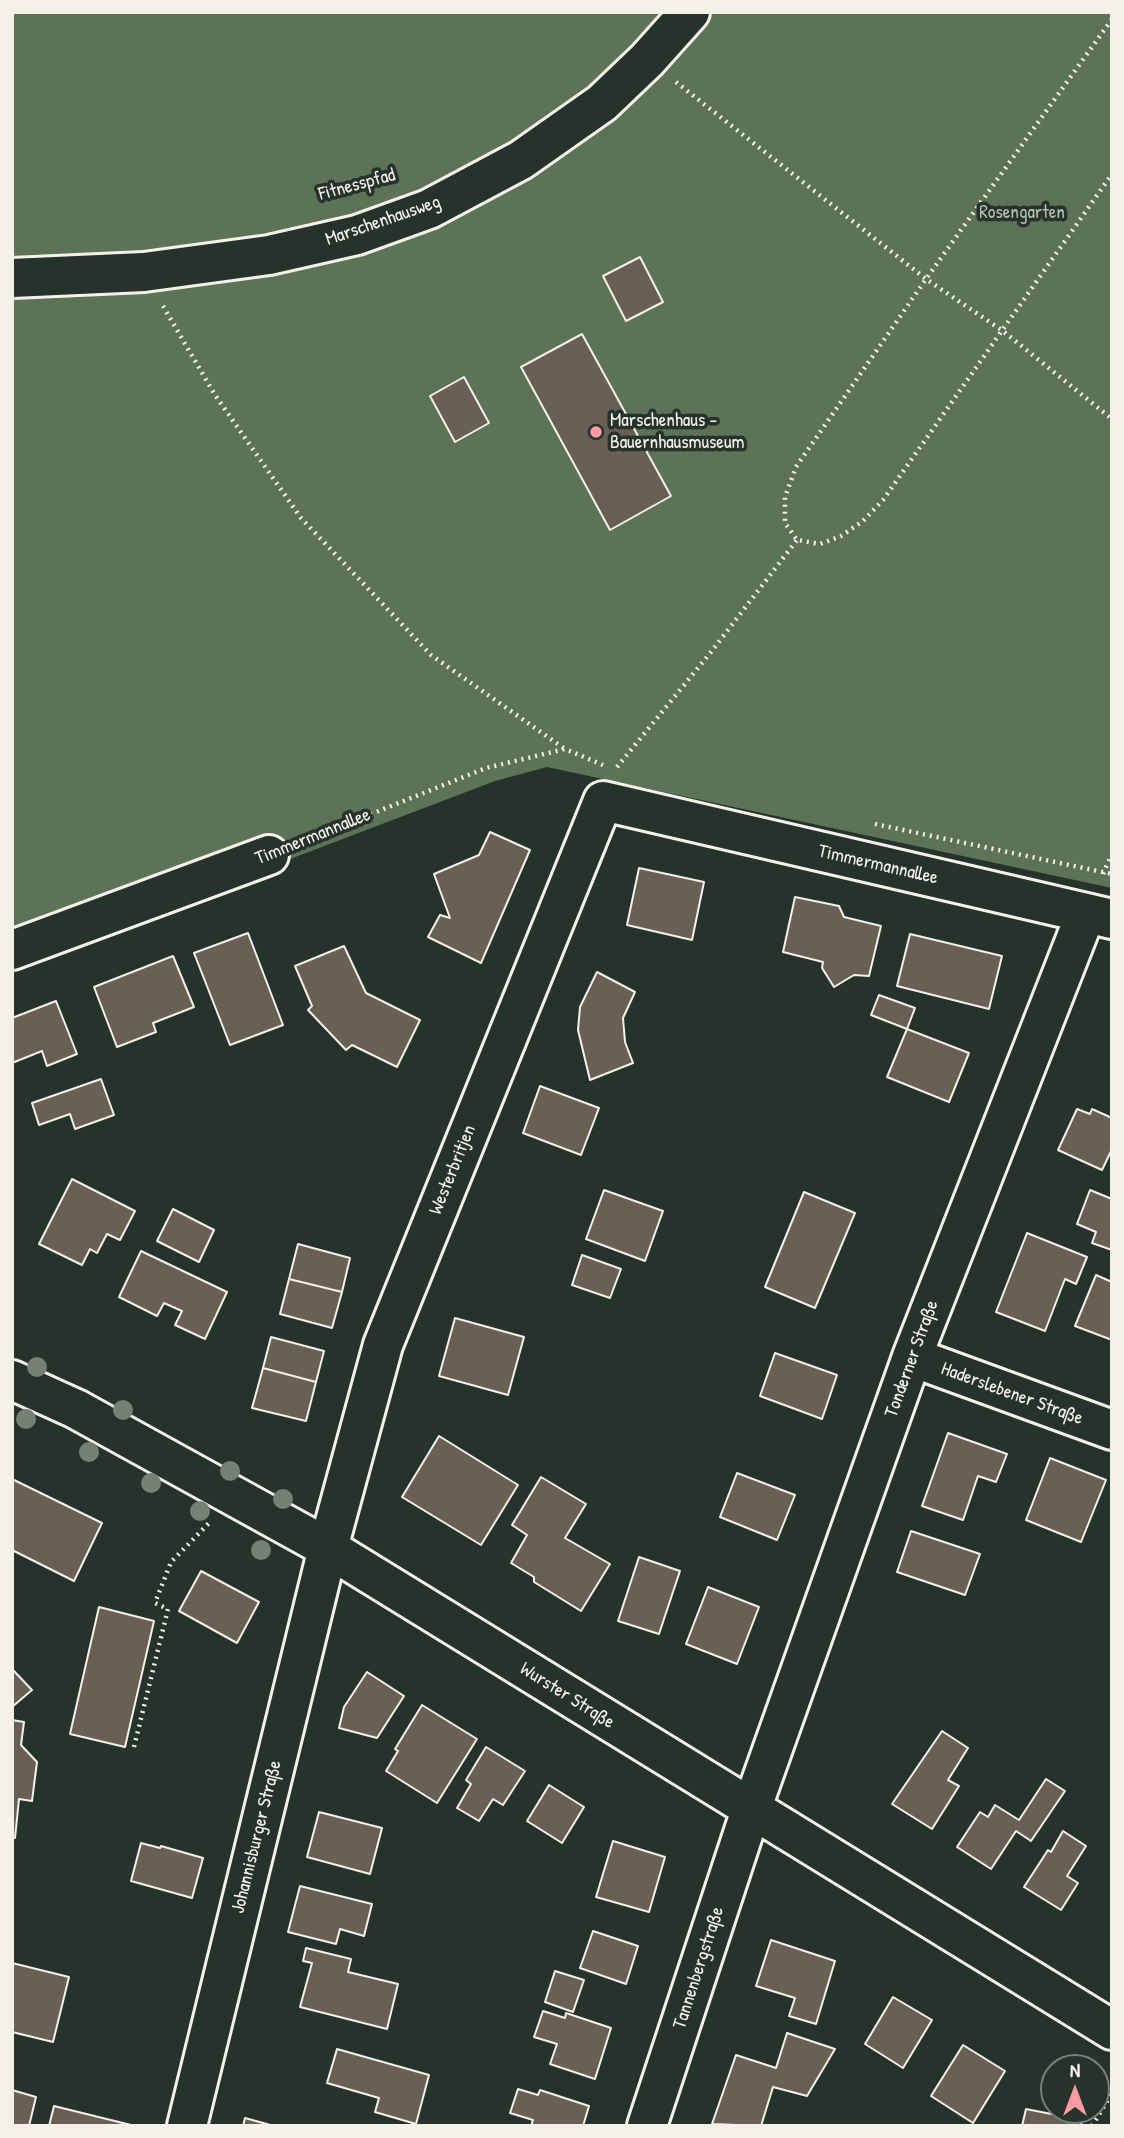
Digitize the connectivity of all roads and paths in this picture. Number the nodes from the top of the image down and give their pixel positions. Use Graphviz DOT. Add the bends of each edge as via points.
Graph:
graph roads {
  1 [pos="690,12"];
  2 [pos="1112,19"];
  3 [pos="648,60"];
  4 [pos="1112,174"];
  5 [pos="144,272"];
  6 [pos="12,278"];
  7 [pos="926,279"];
  8 [pos="1003,331"];
  9 [pos="1112,419"];
  10 [pos="797,540"];
  11 [pos="565,749"];
  12 [pos="609,786"];
  13 [pos="269,855"];
  14 [pos="1099,916"];
  15 [pos="12,950"];
  16 [pos="912,1357"];
  17 [pos="12,1380"];
  18 [pos="1112,1430"];
  19 [pos="235,1497"];
  20 [pos="328,1548"];
  21 [pos="134,1747"];
  22 [pos="751,1810"];
  23 [pos="1112,2030"];
  24 [pos="1112,2094"];
  25 [pos="187,2126"];
  26 [pos="647,2126"];
  27 [pos="1092,2126"];
  1 -- 3 [label="street, Marschenhausweg"];
  2 -- 7 [label="path"];
  3 -- 5 [label="street, Marschenhausweg" via="602,103 521,160 429,209 357,235 269,255"];
  3 -- 7 [label="path"];
  4 -- 8 [label="path"];
  5 -- 6 [label="street, Marschenhausweg"];
  5 -- 11 [label="path" via="215,395 301,518 431,655"];
  7 -- 8 [label="path"];
  7 -- 10 [label="path" via="796,467 785,497 785,523"];
  8 -- 9 [label="path"];
  8 -- 10 [label="path" via="883,500 863,521 841,537 820,544"];
  10 -- 12 [label="path"];
  11 -- 12 [label="path"];
  11 -- 13 [label="path, Timmermannallee" via="486,768"];
  12 -- 14 [label="street, Timmermannallee"];
  12 -- 20 [label="street, Westerbritjen" via="383,1345"];
  13 -- 15 [label="street, Timmermannallee"];
  14 -- 16 [label="street, Tonderner Straße"];
  16 -- 18 [label="street, Haderslebener Straße"];
  16 -- 22 [label="street, Tonderner Straße"];
  17 -- 19 [label="street, Wurster Straße" via="76,1409"];
  19 -- 20 [label="street, Wurster Straße"];
  19 -- 21 [label="path" via="172,1562 155,1603 168,1609"];
  20 -- 22 [label="street, Wurster Straße"];
  20 -- 25 [label="street, Johannisburger Straße"];
  22 -- 23 [label="street, Wurster Straße"];
  22 -- 26 [label="street, Tannenbergstraße"];
  24 -- 27 [label="path"];
}
